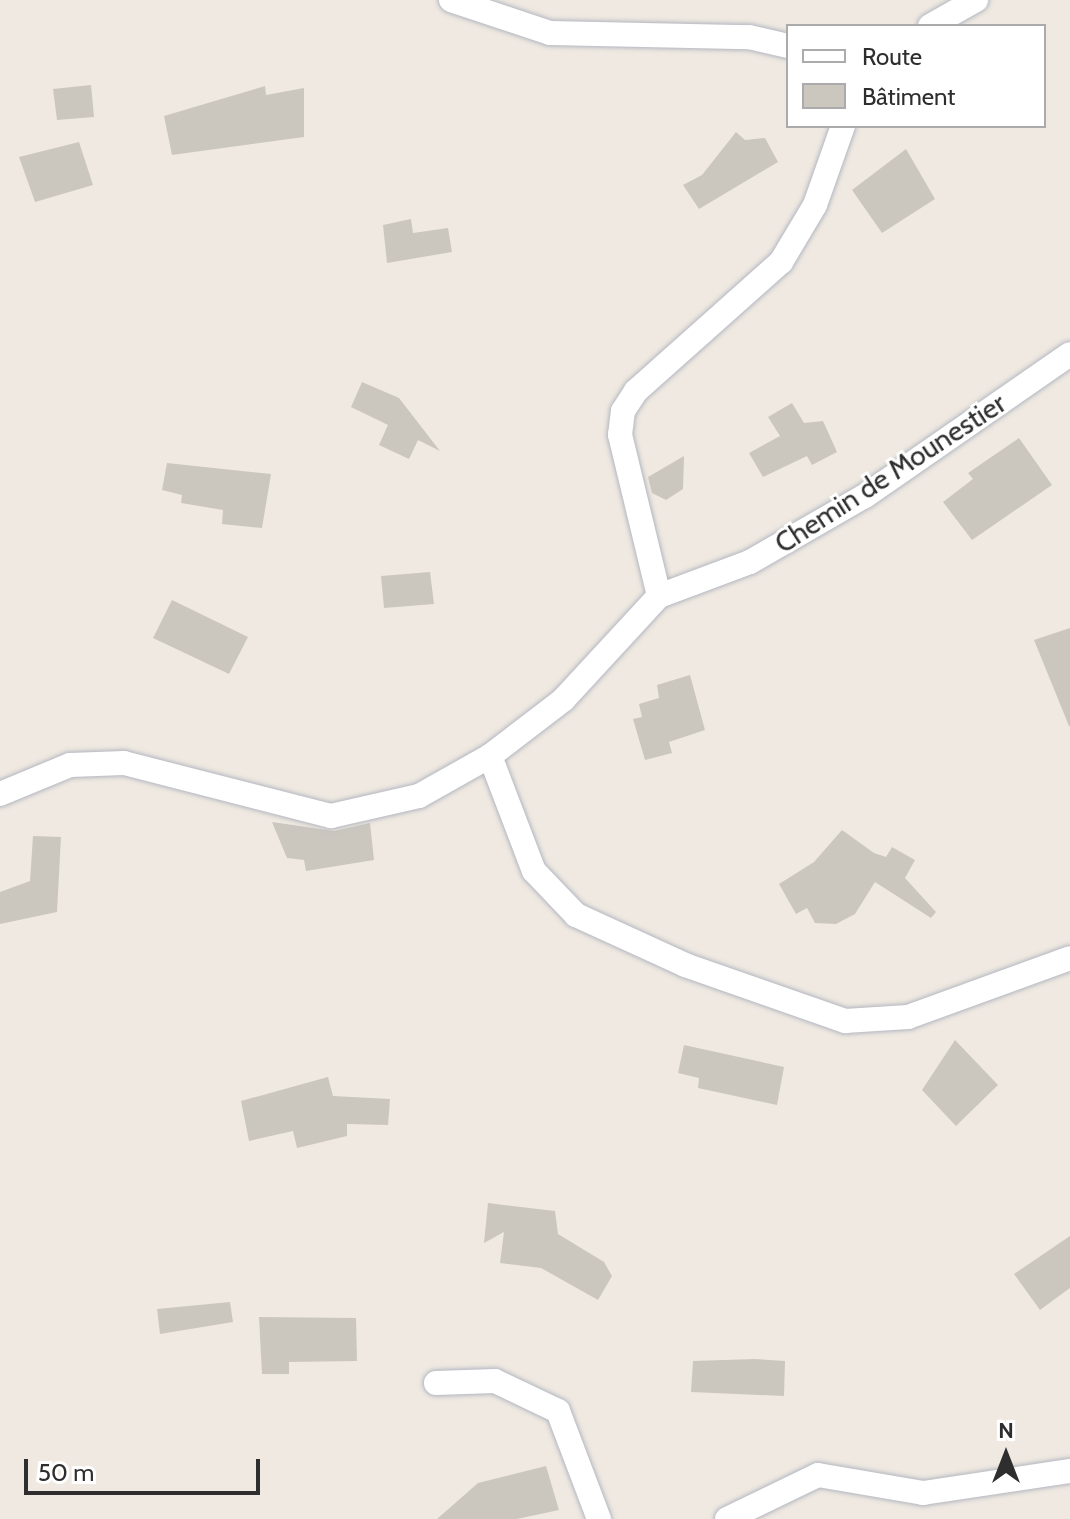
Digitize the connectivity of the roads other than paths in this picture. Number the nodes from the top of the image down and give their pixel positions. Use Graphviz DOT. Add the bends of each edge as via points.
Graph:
graph roads {
  1 [pos="451,0"];
  2 [pos="976,0"];
  3 [pos="934,24"];
  4 [pos="786,46"];
  5 [pos="842,128"];
  6 [pos="1070,354"];
  7 [pos="659,596"];
  8 [pos="490,756"];
  9 [pos="0,794"];
  10 [pos="1070,958"];
  11 [pos="436,1383"];
  12 [pos="1070,1471"];
  13 [pos="599,1519"];
  14 [pos="727,1519"];
  1 -- 4 [label="street" via="550,33 749,37"];
  2 -- 3 [label="street"];
  5 -- 7 [label="street" via="815,205 781,262 636,391 623,411 620,435"];
  6 -- 7 [label="street, Chemin de Mounestier" via="852,503 750,562"];
  7 -- 8 [label="street" via="563,700"];
  8 -- 9 [label="street" via="419,796 331,816 124,763 70,765"];
  8 -- 10 [label="street" via="534,871 576,915 685,965 845,1021 908,1017"];
  11 -- 13 [label="street" via="495,1381 558,1411"];
  12 -- 14 [label="street" via="923,1493 818,1475"];
}
